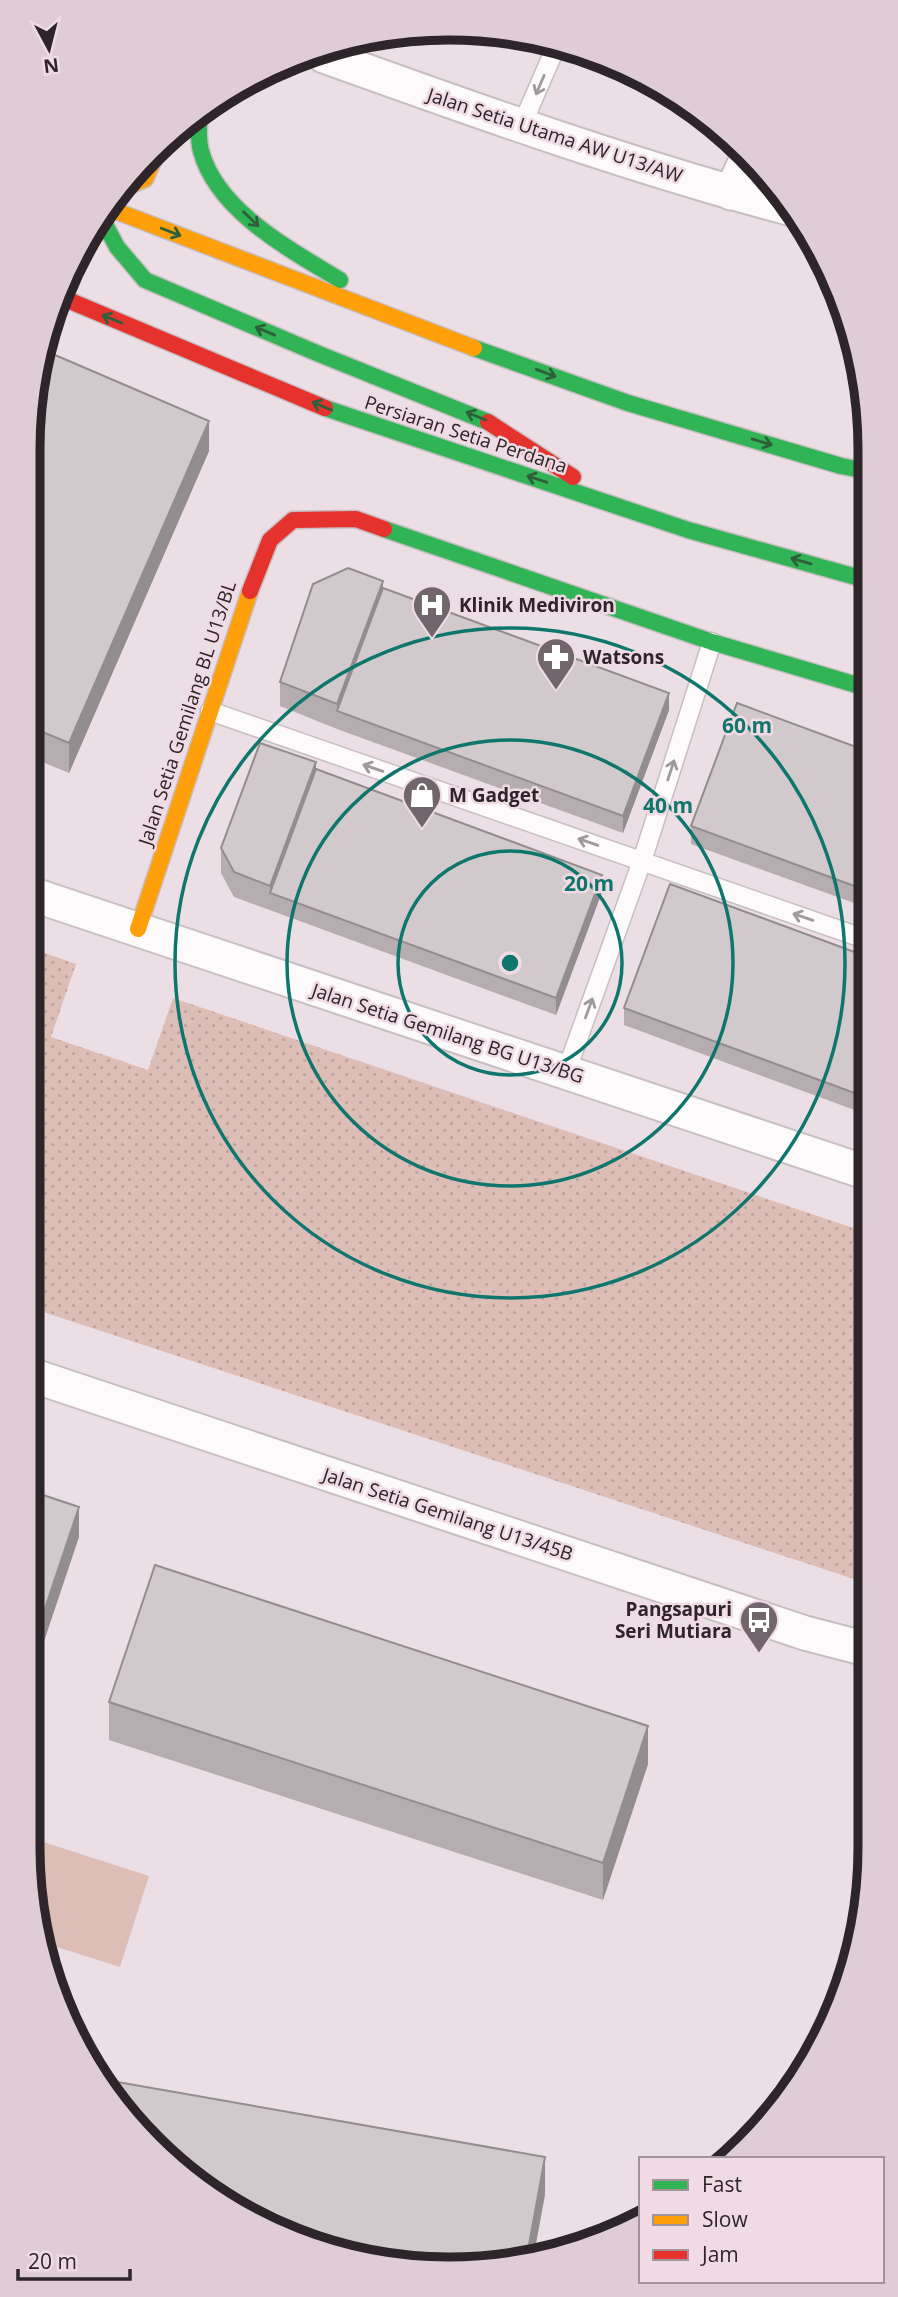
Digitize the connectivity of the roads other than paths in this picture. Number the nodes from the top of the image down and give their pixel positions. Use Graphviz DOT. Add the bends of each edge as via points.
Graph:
graph roads {
  1 [pos="553,54"];
  2 [pos="331,58"];
  3 [pos="199,126"];
  4 [pos="522,127"];
  5 [pos="743,166"];
  6 [pos="731,193"];
  7 [pos="776,205"];
  8 [pos="117,211"];
  9 [pos="106,227"];
  10 [pos="68,301"];
  11 [pos="412,325"];
  12 [pos="858,469"];
  13 [pos="616,505"];
  14 [pos="858,577"];
  15 [pos="712,642"];
  16 [pos="858,685"];
  17 [pos="209,711"];
  18 [pos="642,861"];
  19 [pos="40,897"];
  20 [pos="138,929"];
  21 [pos="858,937"];
  22 [pos="566,1072"];
  23 [pos="858,1170"];
  24 [pos="40,1378"];
  25 [pos="858,1647"];
  1 -- 4 [label="lane, one-way"];
  2 -- 4 [label="street, Jalan Setia Utama AW U13/AW"];
  3 -- 11 [label="main road, one-way" via="203,158 224,193 265,232"];
  4 -- 6 [label="street, Jalan Setia Utama AW U13/AW"];
  5 -- 6 [label="street"];
  6 -- 7 [label="street, Jalan Setia Utama AW U13/AW"];
  8 -- 11 [label="main road, one-way"];
  13 -- 9 [label="main road, one-way" via="486,420 145,280"];
  13 -- 10 [label="main road, Persiaran Setia Perdana, one-way" via="345,416"];
  11 -- 12 [label="main road, one-way" via="628,403"];
  14 -- 13 [label="main road, Persiaran Setia Perdana, one-way"];
  15 -- 16 [label="main road"];
  15 -- 17 [label="main road, Jalan Setia Gemilang BL U13/BL" via="356,519 293,520 270,540 260,562"];
  18 -- 15 [label="lane, one-way"];
  18 -- 17 [label="lane, one-way"];
  17 -- 20 [label="main road, Jalan Setia Gemilang BL U13/BL"];
  21 -- 18 [label="lane, one-way"];
  22 -- 18 [label="lane, one-way"];
  19 -- 20 [label="street, Jalan Setia Gemilang BG U13/BG"];
  20 -- 22 [label="street, Jalan Setia Gemilang BG U13/BG"];
  22 -- 23 [label="street, Jalan Setia Gemilang BG U13/BG"];
  24 -- 25 [label="street, Jalan Setia Gemilang U13/45B"];
}
